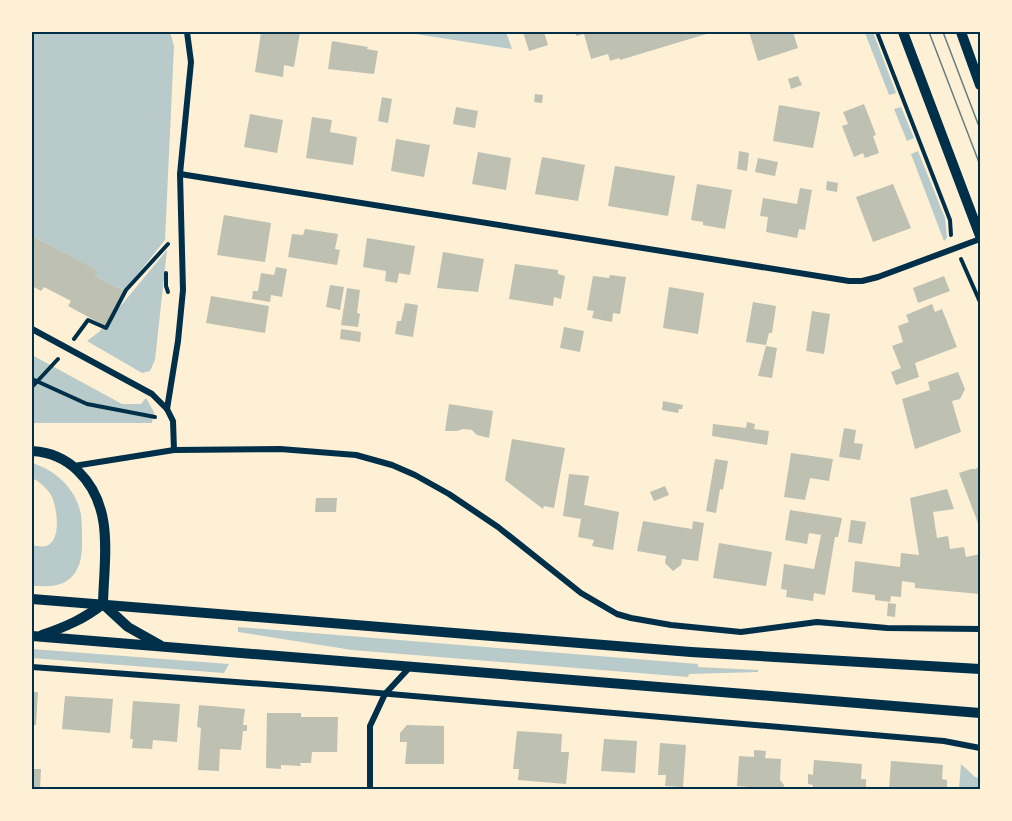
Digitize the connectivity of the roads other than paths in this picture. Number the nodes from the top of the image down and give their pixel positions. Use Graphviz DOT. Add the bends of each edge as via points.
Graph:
graph roads {
  1 [pos="187,32"];
  2 [pos="903,32"];
  3 [pos="961,32"];
  4 [pos="981,85"];
  5 [pos="180,174"];
  6 [pos="981,238"];
  7 [pos="32,329"];
  8 [pos="167,409"];
  9 [pos="174,450"];
  10 [pos="32,451"];
  11 [pos="73,466"];
  12 [pos="32,599"];
  13 [pos="103,604"];
  14 [pos="981,629"];
  15 [pos="34,637"];
  16 [pos="165,648"];
  17 [pos="32,667"];
  18 [pos="410,667"];
  19 [pos="981,669"];
  20 [pos="385,694"];
  21 [pos="981,712"];
  22 [pos="981,748"];
  23 [pos="370,789"];
  1 -- 5 [label="street" via="191,62"];
  2 -- 6 [label="street"];
  3 -- 4 [label="street"];
  5 -- 6 [label="street" via="849,281 878,278"];
  5 -- 8 [label="street" via="183,290"];
  7 -- 8 [label="street" via="152,394"];
  8 -- 9 [label="street" via="173,421"];
  9 -- 11 [label="street"];
  9 -- 14 [label="street" via="280,449 356,455 392,465 449,494 581,593 610,611 631,618 741,632 817,621 887,628"];
  10 -- 11 [label="street" via="48,453"];
  11 -- 13 [label="street" via="92,487 102,511"];
  12 -- 13 [label="street"];
  13 -- 15 [label="street" via="71,625"];
  13 -- 16 [label="street" via="128,627"];
  13 -- 19 [label="street" via="691,652"];
  15 -- 16 [label="street"];
  16 -- 18 [label="street"];
  17 -- 20 [label="street"];
  18 -- 20 [label="street"];
  18 -- 21 [label="street"];
  20 -- 22 [label="street" via="944,741"];
  20 -- 23 [label="street" via="370,726"];
}
